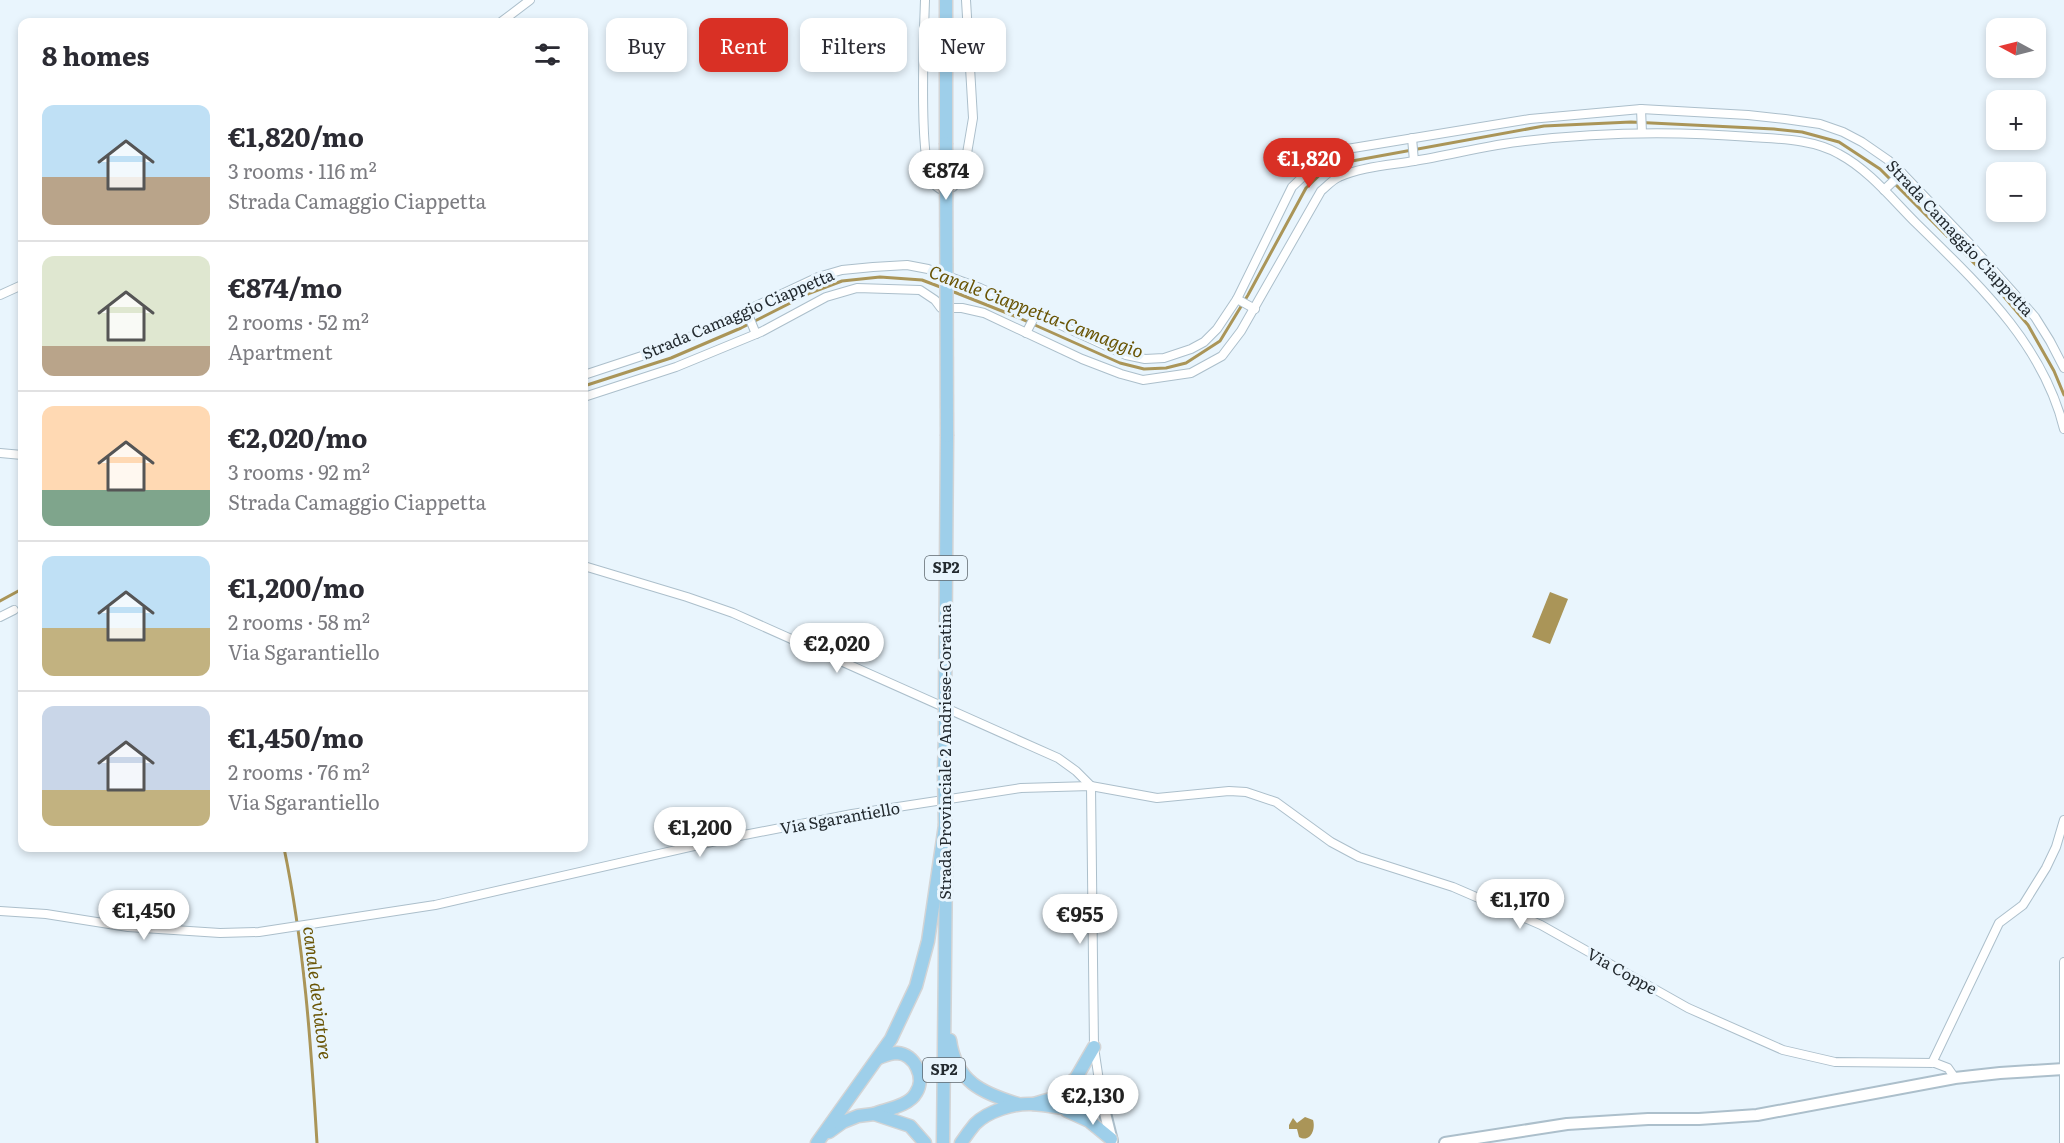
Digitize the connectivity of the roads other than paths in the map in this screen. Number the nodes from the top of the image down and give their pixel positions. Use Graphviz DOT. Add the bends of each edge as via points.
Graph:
graph roads {
  1 [pos="530,0"];
  2 [pos="925,0"];
  3 [pos="946,0"];
  4 [pos="966,0"];
  5 [pos="506,18"];
  6 [pos="1641,109"];
  7 [pos="1642,133"];
  8 [pos="1412,138"];
  9 [pos="1414,161"];
  10 [pos="1902,173"];
  11 [pos="1884,190"];
  12 [pos="18,287"];
  13 [pos="0,295"];
  14 [pos="1237,298"];
  15 [pos="1255,309"];
  16 [pos="747,312"];
  17 [pos="1036,314"];
  18 [pos="1026,333"];
  19 [pos="756,334"];
  20 [pos="2064,368"];
  21 [pos="588,374"];
  22 [pos="588,396"];
  23 [pos="2064,429"];
  24 [pos="0,453"];
  25 [pos="18,455"];
  26 [pos="588,567"];
  27 [pos="14,610"];
  28 [pos="0,617"];
  29 [pos="1091,786"];
  30 [pos="2064,820"];
  31 [pos="945,825"];
  32 [pos="0,911"];
  33 [pos="2064,962"];
  34 [pos="945,997"];
  35 [pos="1094,1047"];
  36 [pos="878,1058"];
  37 [pos="1932,1063"];
  38 [pos="2063,1069"];
  39 [pos="1955,1078"];
  40 [pos="1054,1097"];
  41 [pos="1101,1101"];
  42 [pos="1018,1104"];
  43 [pos="1033,1104"];
  44 [pos="1066,1110"];
  45 [pos="874,1113"];
  46 [pos="820,1139"];
  47 [pos="1112,1141"];
  48 [pos="925,1143"];
  49 [pos="943,1143"];
  50 [pos="961,1143"];
  51 [pos="1445,1143"];
  52 [pos="2064,1143"];
  1 -- 5 [label="street"];
  2 -- 4 [label="street" via="925,144 929,175 940,189 953,187 963,177 973,118"];
  3 -- 31 [label="main road, Strada Provinciale 2 Andriese-Coratina / SP2, bridge"];
  6 -- 7 [label="street"];
  6 -- 8 [label="street, Strada Camaggio Ciappetta" via="1560,115"];
  6 -- 10 [label="street, Strada Camaggio Ciappetta" via="1820,124 1862,142"];
  7 -- 9 [label="street" via="1523,141"];
  7 -- 11 [label="street" via="1711,134 1809,143 1838,153"];
  8 -- 9 [label="street"];
  8 -- 14 [label="street, Strada Camaggio Ciappetta" via="1347,149 1314,166 1292,188"];
  9 -- 15 [label="street" via="1339,177 1321,191"];
  10 -- 11 [label="street"];
  10 -- 20 [label="street, Strada Camaggio Ciappetta" via="2035,317"];
  11 -- 23 [label="street" via="2011,322 2050,389"];
  12 -- 13 [label="street"];
  14 -- 15 [label="street"];
  14 -- 17 [label="street, Strada Camaggio Ciappetta" via="1204,342 1164,358 1126,355"];
  15 -- 18 [label="street" via="1221,356 1191,374 1165,378 1143,380 1121,374"];
  16 -- 17 [label="street, Strada Camaggio Ciappetta" via="818,277 842,270 908,265 980,288"];
  16 -- 19 [label="street"];
  16 -- 21 [label="street, Strada Camaggio Ciappetta" via="666,348"];
  17 -- 18 [label="street"];
  18 -- 19 [label="street" via="984,313 941,308 920,290 857,288 826,297"];
  19 -- 22 [label="street" via="676,367"];
  24 -- 25 [label="street"];
  26 -- 29 [label="street" via="733,613 1058,758"];
  27 -- 28 [label="street"];
  29 -- 32 [label="street, Via Sgarantiello" via="1021,788 852,814 435,905 259,932 128,927"];
  29 -- 35 [label="street"];
  29 -- 37 [label="street, Via Coppe" via="1157,798 1229,791 1262,796 1359,857 1453,886 1541,925 1688,1008 1783,1050 1834,1062"];
  30 -- 37 [label="street" via="2041,877 2023,905 1999,923"];
  31 -- 34 [label="main road, Strada Provinciale 2 Andriese-Coratina / SP2"];
  31 -- 36 [label="main road" via="924,960 908,1005"];
  33 -- 38 [label="street"];
  34 -- 42 [label="main road" via="952,1055 967,1079 987,1095"];
  34 -- 49 [label="main road, Strada Provinciale 2 Andriese-Coratina / SP2"];
  35 -- 40 [label="main road" via="1076,1078"];
  35 -- 41 [label="street"];
  36 -- 45 [label="main road" via="903,1054 917,1066 920,1077 917,1092 907,1102"];
  36 -- 46 [label="main road"];
  37 -- 39 [label="street" via="1948,1068"];
  38 -- 39 [label="main road"];
  38 -- 52 [label="street"];
  39 -- 51 [label="main road" via="1757,1115 1567,1124"];
  40 -- 41 [label="main road" via="1085,1094"];
  40 -- 43 [label="main road"];
  41 -- 44 [label="main road"];
  41 -- 47 [label="main road"];
  42 -- 43 [label="main road"];
  42 -- 50 [label="main road" via="989,1114"];
  43 -- 44 [label="main road"];
  44 -- 47 [label="main road" via="1089,1121"];
  45 -- 46 [label="main road" via="843,1122"];
  45 -- 48 [label="main road" via="910,1126"];
}
